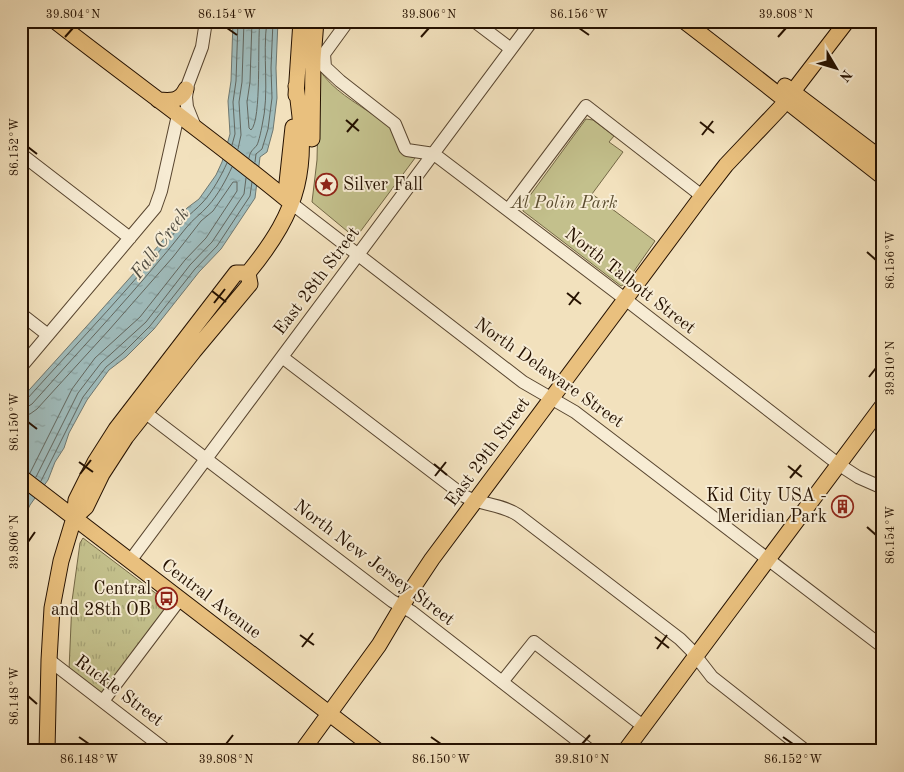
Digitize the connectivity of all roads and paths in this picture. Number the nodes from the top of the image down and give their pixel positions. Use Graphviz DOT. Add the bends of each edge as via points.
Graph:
graph roads {
  1 [pos="55,21"];
  2 [pos="206,21"];
  3 [pos="302,21"];
  4 [pos="316,21"];
  5 [pos="348,21"];
  6 [pos="474,21"];
  7 [pos="532,21"];
  8 [pos="684,21"];
  9 [pos="700,21"];
  10 [pos="847,21"];
  11 [pos="511,50"];
  12 [pos="186,89"];
  13 [pos="790,96"];
  14 [pos="158,100"];
  15 [pos="178,115"];
  16 [pos="198,129"];
  17 [pos="21,154"];
  18 [pos="434,154"];
  19 [pos="883,160"];
  20 [pos="883,176"];
  21 [pos="702,196"];
  22 [pos="291,203"];
  23 [pos="508,210"];
  24 [pos="130,238"];
  25 [pos="358,255"];
  26 [pos="625,299"];
  27 [pos="21,314"];
  28 [pos="48,335"];
  29 [pos="282,357"];
  30 [pos="21,367"];
  31 [pos="551,398"];
  32 [pos="883,404"];
  33 [pos="140,408"];
  34 [pos="207,459"];
  35 [pos="838,464"];
  36 [pos="21,477"];
  37 [pos="883,488"];
  38 [pos="475,501"];
  39 [pos="74,518"];
  40 [pos="767,559"];
  41 [pos="130,561"];
  42 [pos="180,599"];
  43 [pos="402,607"];
  44 [pos="883,647"];
  45 [pos="694,655"];
  46 [pos="49,660"];
  47 [pos="502,682"];
  48 [pos="103,701"];
  49 [pos="329,714"];
  50 [pos="643,726"];
  51 [pos="47,751"];
  52 [pos="167,751"];
  53 [pos="302,751"];
  54 [pos="378,751"];
  55 [pos="592,751"];
  56 [pos="625,751"];
  57 [pos="806,751"];
  1 -- 14 [label="main road, North Delaware Street"];
  2 -- 12 [label="street" via="199,55"];
  3 -- 22 [label="main road" via="287,183"];
  4 -- 22 [label="main road" via="310,169 305,192"];
  5 -- 18 [label="street, North Talbott Street" via="326,51 325,67 395,124 405,148"];
  6 -- 11 [label="street"];
  7 -- 11 [label="street, East 28th Street"];
  8 -- 13 [label="main road"];
  9 -- 13 [label="main road"];
  10 -- 13 [label="main road, East 29th Street"];
  11 -- 18 [label="street, East 28th Street"];
  12 -- 14 [label="main road" via="182,97 175,100"];
  12 -- 16 [label="street" via="186,102"];
  13 -- 19 [label="main road"];
  13 -- 20 [label="main road"];
  13 -- 21 [label="main road, East 29th Street"];
  14 -- 15 [label="main road, North Delaware Street"];
  15 -- 16 [label="main road, North Delaware Street"];
  15 -- 24 [label="street" via="158,204"];
  16 -- 22 [label="main road, North Delaware Street"];
  17 -- 24 [label="street"];
  18 -- 23 [label="street, North Talbott Street"];
  18 -- 25 [label="street, East 28th Street"];
  21 -- 23 [label="street" via="586,106"];
  21 -- 26 [label="main road, East 29th Street"];
  22 -- 25 [label="street, North Delaware Street"];
  22 -- 33 [label="main road" via="273,240 248,273 250,284 194,351"];
  23 -- 26 [label="street, North Talbott Street"];
  24 -- 28 [label="street"];
  25 -- 29 [label="street, East 28th Street"];
  25 -- 31 [label="street, North Delaware Street" via="524,382"];
  26 -- 31 [label="main road, East 29th Street"];
  26 -- 35 [label="street, North Talbott Street"];
  27 -- 28 [label="street"];
  28 -- 30 [label="street"];
  29 -- 34 [label="street, East 28th Street"];
  29 -- 38 [label="street"];
  31 -- 38 [label="main road, East 29th Street"];
  31 -- 40 [label="street, North Delaware Street" via="575,412"];
  32 -- 35 [label="main road"];
  33 -- 34 [label="street, North New Jersey Street"];
  33 -- 39 [label="main road" via="86,506"];
  34 -- 41 [label="street, East 28th Street"];
  34 -- 43 [label="street, North New Jersey Street"];
  35 -- 37 [label="street, North Talbott Street"];
  35 -- 40 [label="main road"];
  36 -- 39 [label="main road, Central Avenue"];
  38 -- 43 [label="main road, East 29th Street"];
  38 -- 45 [label="street" via="516,513 680,639"];
  39 -- 41 [label="main road, Central Avenue"];
  39 -- 46 [label="main road" via="54,593"];
  40 -- 44 [label="street, North Delaware Street"];
  40 -- 45 [label="main road"];
  41 -- 42 [label="main road, Central Avenue"];
  42 -- 48 [label="street"];
  42 -- 49 [label="main road, Central Avenue"];
  43 -- 47 [label="street, North New Jersey Street"];
  43 -- 49 [label="main road, East 29th Street" via="380,645"];
  45 -- 50 [label="main road"];
  45 -- 57 [label="street" via="712,677"];
  46 -- 48 [label="street, Ruckle Street"];
  46 -- 51 [label="main road"];
  47 -- 50 [label="street" via="534,642"];
  47 -- 55 [label="street, North New Jersey Street"];
  48 -- 52 [label="street, Ruckle Street"];
  49 -- 53 [label="main road, East 29th Street"];
  49 -- 54 [label="main road, Central Avenue"];
  50 -- 56 [label="main road"];
}
